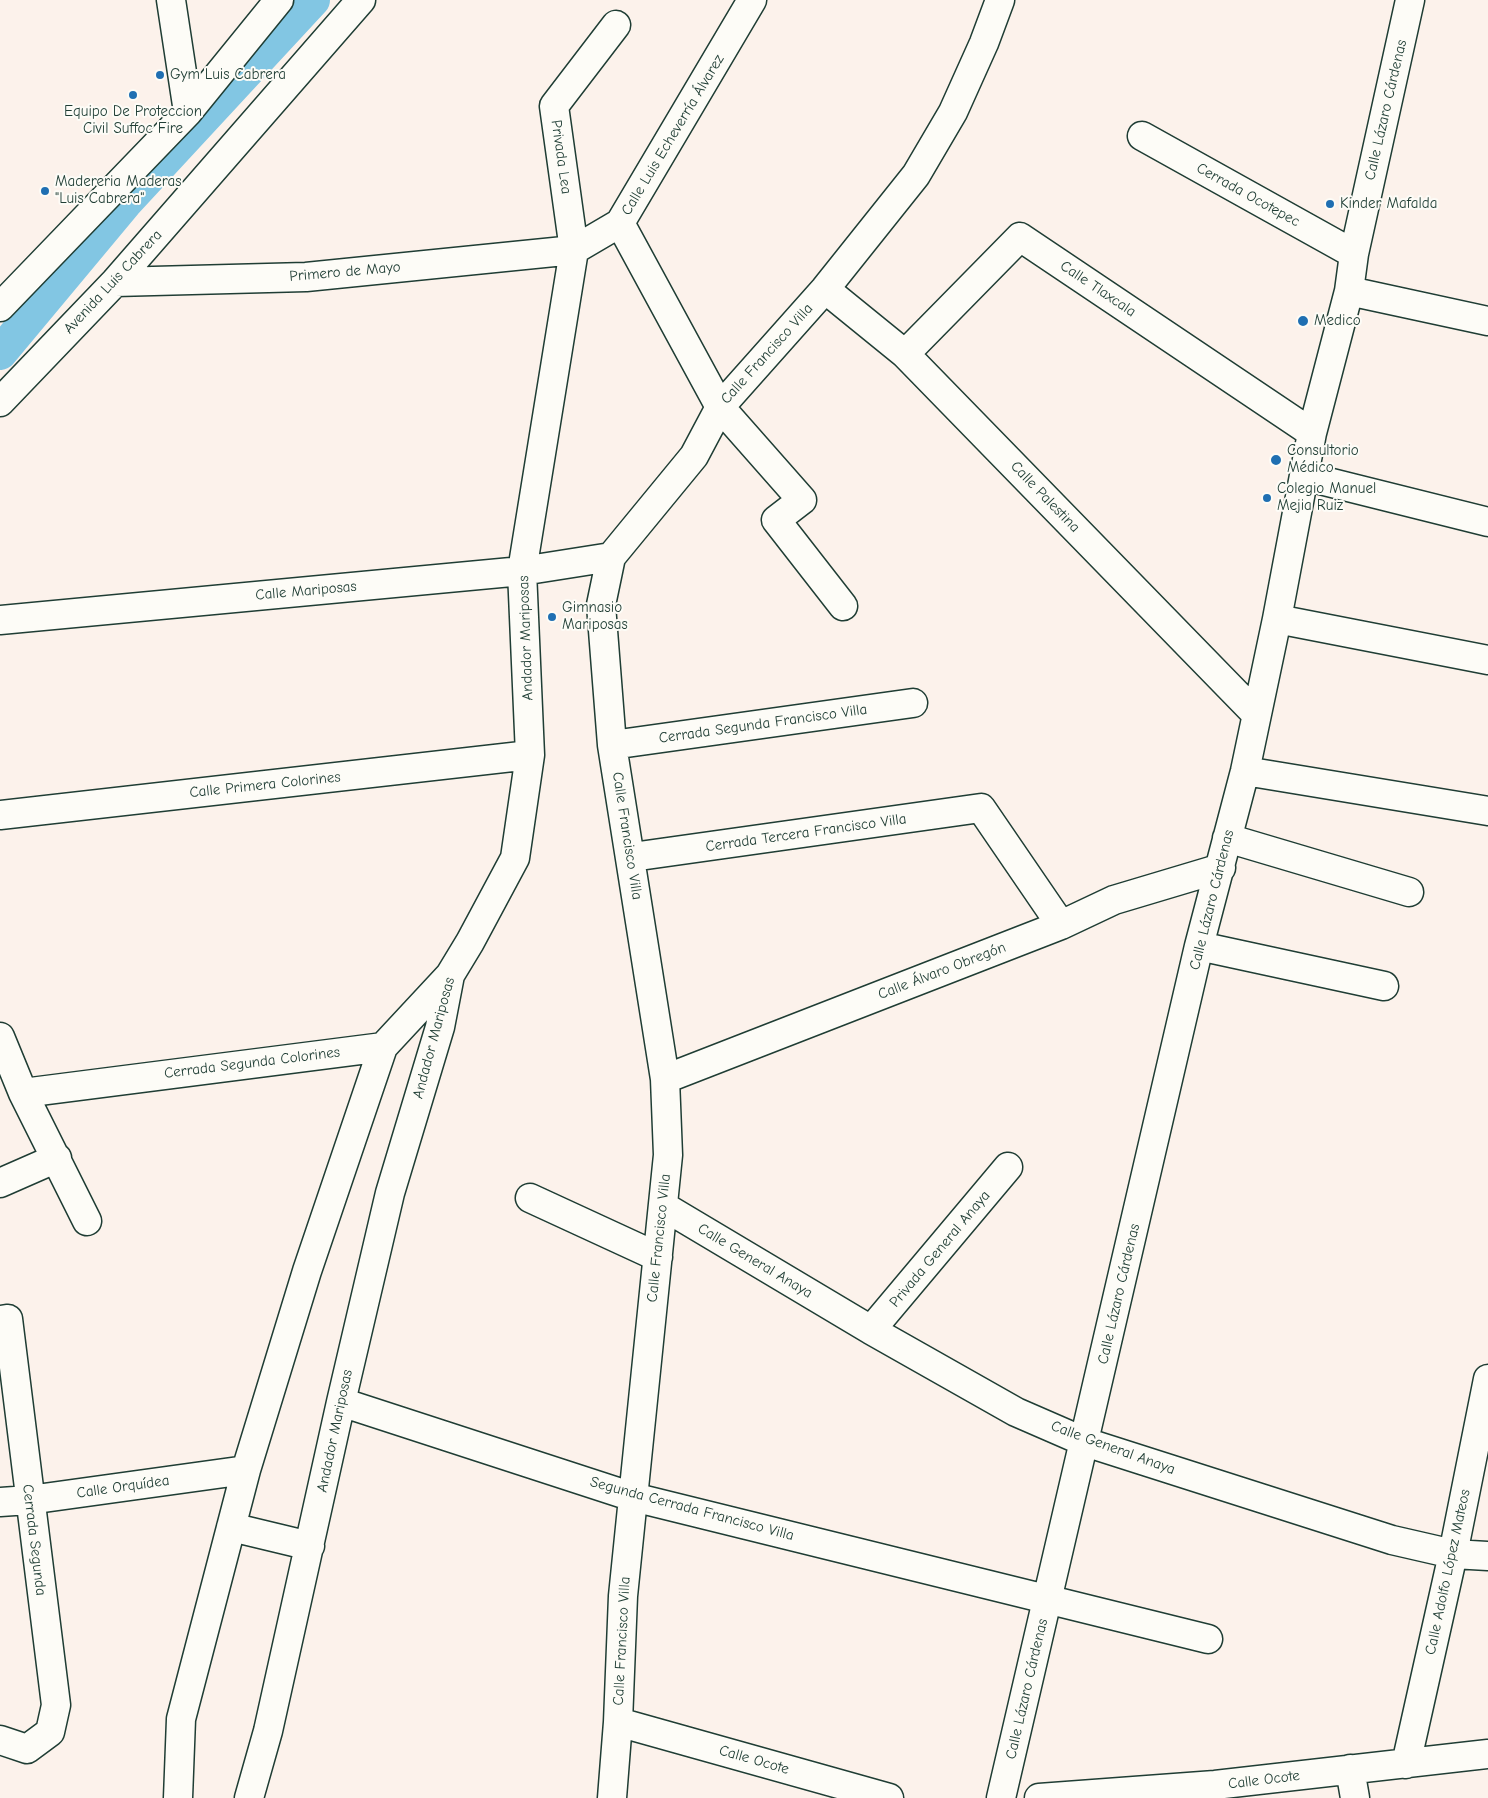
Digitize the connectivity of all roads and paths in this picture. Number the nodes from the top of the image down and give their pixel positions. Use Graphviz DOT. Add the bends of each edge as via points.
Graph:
graph roads {
  1 [pos="171,0"];
  2 [pos="279,0"];
  3 [pos="361,0"];
  4 [pos="752,0"];
  5 [pos="1000,0"];
  6 [pos="1410,0"];
  7 [pos="616,25"];
  8 [pos="188,112"];
  9 [pos="1142,136"];
  10 [pos="620,223"];
  11 [pos="574,250"];
  12 [pos="1354,254"];
  13 [pos="115,282"];
  14 [pos="825,289"];
  15 [pos="1349,291"];
  16 [pos="0,307"];
  17 [pos="1488,321"];
  18 [pos="905,354"];
  19 [pos="0,402"];
  20 [pos="720,407"];
  21 [pos="1312,433"];
  22 [pos="1304,476"];
  23 [pos="1488,522"];
  24 [pos="611,557"];
  25 [pos="522,571"];
  26 [pos="843,606"];
  27 [pos="1277,619"];
  28 [pos="0,620"];
  29 [pos="1488,660"];
  30 [pos="913,703"];
  31 [pos="1256,714"];
  32 [pos="612,745"];
  33 [pos="530,755"];
  34 [pos="1245,771"];
  35 [pos="1488,812"];
  36 [pos="0,814"];
  37 [pos="1227,838"];
  38 [pos="632,857"];
  39 [pos="1220,868"];
  40 [pos="1409,892"];
  41 [pos="1060,925"];
  42 [pos="1200,946"];
  43 [pos="450,975"];
  44 [pos="1384,986"];
  45 [pos="0,1037"];
  46 [pos="383,1047"];
  47 [pos="665,1079"];
  48 [pos="23,1093"];
  49 [pos="57,1158"];
  50 [pos="1008,1167"];
  51 [pos="0,1183"];
  52 [pos="530,1198"];
  53 [pos="663,1206"];
  54 [pos="87,1221"];
  55 [pos="658,1257"];
  56 [pos="4,1320"];
  57 [pos="871,1330"];
  58 [pos="1488,1379"];
  59 [pos="341,1402"];
  60 [pos="1085,1442"];
  61 [pos="246,1470"];
  62 [pos="634,1497"];
  63 [pos="29,1500"];
  64 [pos="0,1502"];
  65 [pos="232,1527"];
  66 [pos="310,1546"];
  67 [pos="1454,1554"];
  68 [pos="1488,1556"];
  69 [pos="1048,1599"];
  70 [pos="1208,1639"];
  71 [pos="618,1722"];
  72 [pos="0,1740"];
  73 [pos="1488,1754"];
  74 [pos="1406,1764"];
  75 [pos="1350,1769"];
  76 [pos="178,1798"];
  77 [pos="249,1798"];
  78 [pos="612,1798"];
  79 [pos="889,1798"];
  80 [pos="1001,1798"];
  81 [pos="1039,1798"];
  82 [pos="1356,1798"];
  1 -- 8 [label="street"];
  2 -- 8 [label="street"];
  3 -- 13 [label="street, Avenida Luis Cabrera"];
  4 -- 10 [label="street, Calle Luis Echeverría Álvarez"];
  5 -- 14 [label="street, Calle Francisco Villa" via="953,112 916,176"];
  6 -- 12 [label="street, Calle Lázaro Cárdenas"];
  7 -- 11 [label="street, Privada Lea" via="554,106"];
  8 -- 16 [label="street"];
  9 -- 12 [label="street, Cerrada Ocotepec"];
  10 -- 11 [label="street, Calle Luis Echeverría Álvarez"];
  10 -- 20 [label="street"];
  11 -- 13 [label="street, Primero de Mayo" via="306,277"];
  11 -- 25 [label="street, Andador Mariposas"];
  12 -- 15 [label="street, Calle Lázaro Cárdenas"];
  13 -- 19 [label="street, Avenida Luis Cabrera"];
  14 -- 18 [label="street, Calle Palestina"];
  14 -- 20 [label="street, Calle Francisco Villa"];
  15 -- 17 [label="street"];
  15 -- 21 [label="street, Calle Lázaro Cárdenas"];
  18 -- 21 [label="street, Calle Tlaxcala" via="1020,237"];
  18 -- 31 [label="street, Calle Palestina"];
  20 -- 24 [label="street, Calle Francisco Villa" via="694,456"];
  20 -- 26 [label="street" via="802,500 776,520"];
  21 -- 22 [label="street, Calle Lázaro Cárdenas"];
  22 -- 23 [label="street"];
  22 -- 27 [label="street, Calle Lázaro Cárdenas"];
  24 -- 25 [label="street, Calle Mariposas"];
  24 -- 32 [label="street, Calle Francisco Villa" via="601,605"];
  25 -- 28 [label="street, Calle Mariposas"];
  25 -- 33 [label="street, Andador Mariposas"];
  27 -- 29 [label="street"];
  27 -- 31 [label="street, Calle Lázaro Cárdenas"];
  30 -- 32 [label="street, Cerrada Segunda Francisco Villa"];
  31 -- 34 [label="street, Calle Lázaro Cárdenas"];
  32 -- 38 [label="street, Calle Francisco Villa"];
  33 -- 36 [label="street, Calle Primera Colorines"];
  33 -- 43 [label="street, Andador Mariposas" via="515,858"];
  34 -- 35 [label="street"];
  34 -- 37 [label="street, Calle Lázaro Cárdenas"];
  37 -- 39 [label="street, Calle Lázaro Cárdenas"];
  37 -- 40 [label="street"];
  38 -- 41 [label="street, Cerrada Tercera Francisco Villa" via="981,808"];
  38 -- 47 [label="street, Calle Francisco Villa"];
  39 -- 41 [label="street, Calle Álvaro Obregón" via="1114,900"];
  39 -- 42 [label="street, Calle Lázaro Cárdenas"];
  41 -- 47 [label="street, Calle Álvaro Obregón"];
  42 -- 44 [label="street"];
  42 -- 60 [label="street, Calle Lázaro Cárdenas"];
  43 -- 46 [label="street"];
  43 -- 59 [label="street, Andador Mariposas" via="440,1027 390,1193"];
  45 -- 48 [label="street"];
  46 -- 48 [label="street, Cerrada Segunda Colorines"];
  46 -- 61 [label="street" via="307,1271"];
  47 -- 53 [label="street, Calle Francisco Villa" via="668,1155"];
  48 -- 49 [label="street"];
  49 -- 51 [label="street"];
  49 -- 54 [label="street"];
  50 -- 57 [label="street, Privada General Anaya"];
  52 -- 55 [label="street"];
  53 -- 55 [label="street, Calle Francisco Villa"];
  53 -- 57 [label="street, Calle General Anaya"];
  55 -- 62 [label="street, Calle Francisco Villa"];
  56 -- 63 [label="street, Cerrada Segunda"];
  57 -- 60 [label="street, Calle General Anaya" via="1016,1412"];
  58 -- 67 [label="street, Calle Adolfo López Mateos"];
  59 -- 62 [label="street, Segunda Cerrada Francisco Villa"];
  59 -- 66 [label="street, Andador Mariposas"];
  60 -- 67 [label="street, Calle General Anaya" via="1392,1540"];
  60 -- 69 [label="street, Calle Lázaro Cárdenas"];
  61 -- 63 [label="street, Calle Orquídea"];
  61 -- 65 [label="street"];
  62 -- 69 [label="street, Segunda Cerrada Francisco Villa"];
  62 -- 71 [label="street, Calle Francisco Villa" via="623,1596"];
  63 -- 64 [label="street, Calle Orquídea"];
  63 -- 72 [label="street, Cerrada Segunda" via="56,1705 50,1732 27,1749"];
  65 -- 66 [label="street"];
  65 -- 76 [label="street" via="181,1718"];
  66 -- 77 [label="street, Andador Mariposas" via="268,1731"];
  67 -- 68 [label="street, Calle General Anaya"];
  67 -- 74 [label="street, Calle Adolfo López Mateos"];
  69 -- 70 [label="street"];
  69 -- 80 [label="street, Calle Lázaro Cárdenas"];
  71 -- 78 [label="street, Calle Francisco Villa"];
  71 -- 79 [label="street, Calle Ocote"];
  73 -- 74 [label="street, Calle Ocote"];
  74 -- 75 [label="street, Calle Ocote"];
  75 -- 81 [label="street, Calle Ocote" via="1215,1785"];
  75 -- 82 [label="street"];
}
